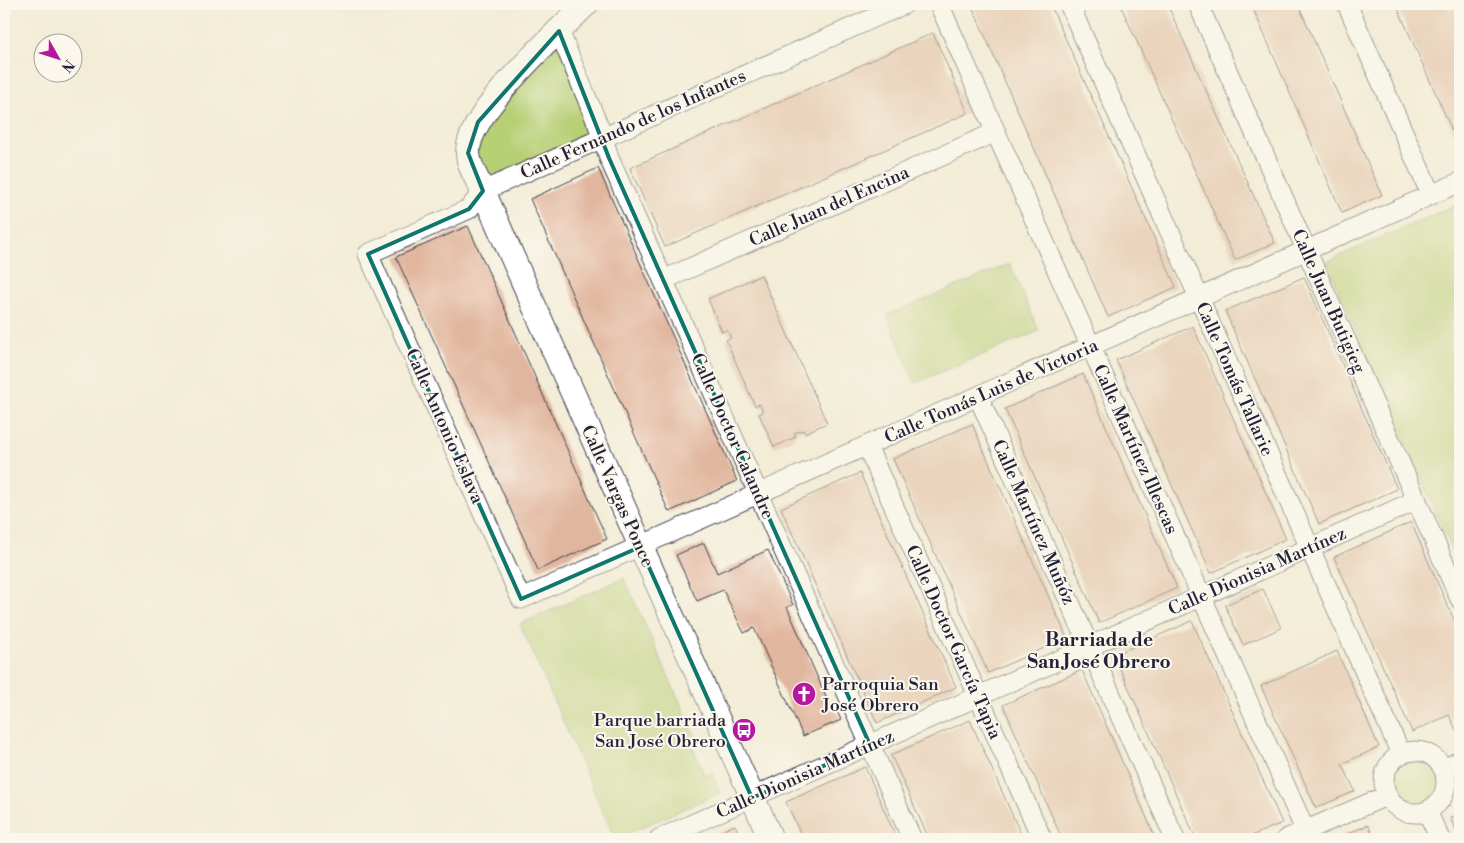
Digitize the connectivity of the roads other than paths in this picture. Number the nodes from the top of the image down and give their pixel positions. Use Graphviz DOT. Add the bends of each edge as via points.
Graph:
graph roads {
  1 [pos="585,4"];
  2 [pos="905,4"];
  3 [pos="939,4"];
  4 [pos="1069,4"];
  5 [pos="1198,4"];
  6 [pos="1347,4"];
  7 [pos="562,28"];
  8 [pos="996,132"];
  9 [pos="603,137"];
  10 [pos="1460,182"];
  11 [pos="482,191"];
  12 [pos="1431,195"];
  13 [pos="1307,251"];
  14 [pos="368,254"];
  15 [pos="663,280"];
  16 [pos="1200,298"];
  17 [pos="1090,347"];
  18 [pos="978,396"];
  19 [pos="867,446"];
  20 [pos="758,494"];
  21 [pos="1417,500"];
  22 [pos="640,546"];
  23 [pos="1310,548"];
  24 [pos="1201,596"];
  25 [pos="521,599"];
  26 [pos="1460,599"];
  27 [pos="1089,647"];
  28 [pos="978,696"];
  29 [pos="870,745"];
  30 [pos="1401,754"];
  31 [pos="1452,765"];
  32 [pos="1386,796"];
  33 [pos="752,798"];
  34 [pos="1426,811"];
  35 [pos="1307,835"];
  36 [pos="660,839"];
  37 [pos="770,839"];
  38 [pos="912,839"];
  39 [pos="1042,839"];
  40 [pos="1175,839"];
  41 [pos="1286,839"];
  42 [pos="1440,839"];
  1 -- 7 [label="street"];
  2 -- 9 [label="street, Calle Fernando de los Infantes"];
  3 -- 8 [label="street, Calle Martínez Illescas"];
  4 -- 16 [label="street, Calle Tomás Tallarie"];
  5 -- 13 [label="street, Calle Juan Butigieg"];
  6 -- 12 [label="street"];
  7 -- 9 [label="street, Calle Doctor Calandre"];
  7 -- 11 [label="street, Calle Vargas Ponce" via="491,104 471,137 468,152"];
  8 -- 15 [label="street, Calle Juan del Encina"];
  8 -- 17 [label="street, Calle Martínez Illescas"];
  9 -- 11 [label="street, Calle Fernando de los Infantes"];
  9 -- 15 [label="street, Calle Doctor Calandre" via="609,158"];
  10 -- 12 [label="street, Calle Tomás Luis de Victoria"];
  11 -- 14 [label="street, Calle Fernando de los Infantes" via="469,209"];
  11 -- 22 [label="street, Calle Vargas Ponce"];
  12 -- 13 [label="street, Calle Tomás Luis de Victoria"];
  13 -- 16 [label="street, Calle Tomás Luis de Victoria"];
  13 -- 21 [label="street, Calle Juan Butigieg"];
  14 -- 25 [label="street, Calle Antonio Eslava"];
  15 -- 20 [label="street, Calle Doctor Calandre"];
  16 -- 17 [label="street, Calle Tomás Luis de Victoria"];
  16 -- 23 [label="street, Calle Tomás Tallarie"];
  17 -- 18 [label="street, Calle Tomás Luis de Victoria"];
  17 -- 24 [label="street, Calle Martínez Illescas"];
  18 -- 19 [label="street, Calle Tomás Luis de Victoria"];
  18 -- 27 [label="street, Calle Martínez Muñóz"];
  19 -- 20 [label="street, Calle Tomás Luis de Victoria"];
  19 -- 28 [label="street, Calle Doctor García Tapia"];
  20 -- 22 [label="street, Calle Tomás Luis de Victoria"];
  20 -- 29 [label="street, Calle Doctor Calandre"];
  21 -- 23 [label="street, Calle Dionisia Martínez"];
  21 -- 26 [label="street, Calle Juan Butigieg"];
  22 -- 25 [label="street, Calle Tomás Luis de Victoria"];
  22 -- 33 [label="street, Calle Vargas Ponce"];
  23 -- 24 [label="street, Calle Dionisia Martínez"];
  23 -- 30 [label="street, Calle Tomás Tallarie"];
  24 -- 27 [label="street, Calle Dionisia Martínez"];
  24 -- 35 [label="street, Calle Martínez Illescas"];
  27 -- 28 [label="street, Calle Dionisia Martínez"];
  27 -- 40 [label="street, Calle Martínez Muñóz"];
  28 -- 29 [label="street, Calle Dionisia Martínez"];
  28 -- 39 [label="street, Calle Doctor García Tapia"];
  29 -- 33 [label="street, Calle Dionisia Martínez"];
  29 -- 38 [label="street, Calle Doctor Calandre"];
  30 -- 31 [label="street" via="1426,752"];
  30 -- 32 [label="street" via="1384,772"];
  31 -- 34 [label="street" via="1445,791 1435,806"];
  32 -- 34 [label="street" via="1400,810"];
  32 -- 35 [label="street"];
  33 -- 36 [label="street, Calle Dionisia Martínez"];
  33 -- 37 [label="street, Calle Vargas Ponce"];
  34 -- 42 [label="street"];
  35 -- 41 [label="street"];
}
